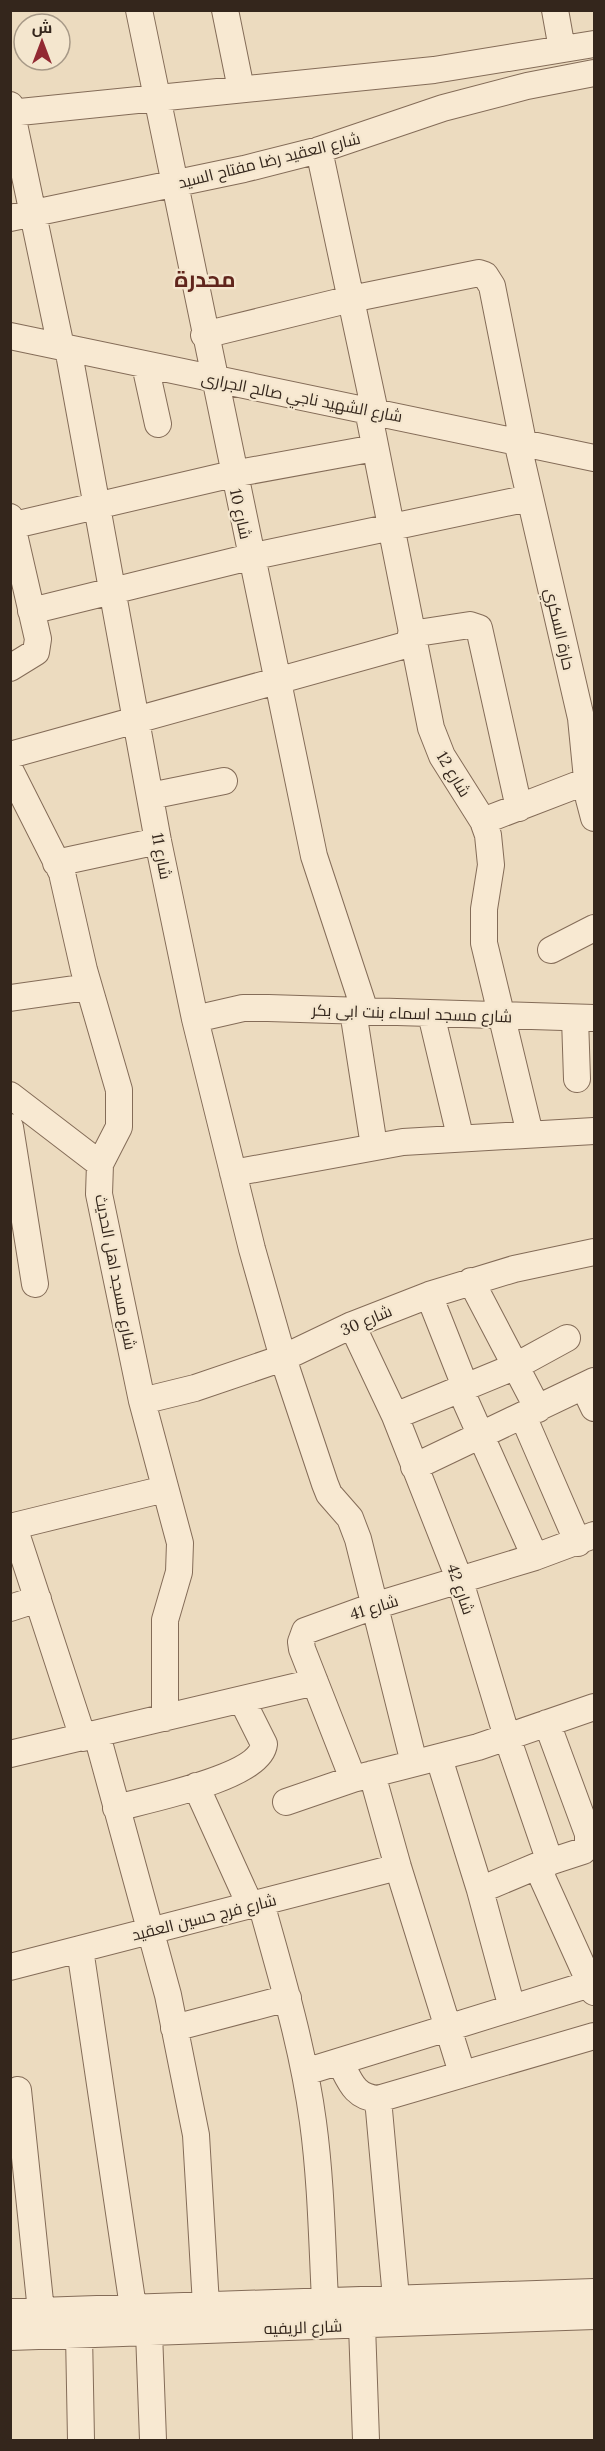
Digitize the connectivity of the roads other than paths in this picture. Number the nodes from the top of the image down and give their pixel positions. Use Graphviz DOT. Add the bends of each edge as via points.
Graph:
graph roads {
  1 [pos="139,10"];
  2 [pos="225,10"];
  3 [pos="555,10"];
  4 [pos="594,44"];
  5 [pos="562,49"];
  6 [pos="434,70"];
  7 [pos="594,73"];
  8 [pos="242,89"];
  9 [pos="155,98"];
  10 [pos="443,108"];
  11 [pos="11,110"];
  12 [pos="319,150"];
  13 [pos="174,184"];
  14 [pos="22,215"];
  15 [pos="351,299"];
  16 [pos="204,335"];
  17 [pos="10,336"];
  18 [pos="65,348"];
  19 [pos="145,365"];
  20 [pos="213,379"];
  21 [pos="371,411"];
  22 [pos="158,424"];
  23 [pos="520,441"];
  24 [pos="375,448"];
  25 [pos="594,458"];
  26 [pos="233,474"];
  27 [pos="529,498"];
  28 [pos="97,506"];
  29 [pos="11,523"];
  30 [pos="389,527"];
  31 [pos="250,557"];
  32 [pos="112,591"];
  33 [pos="31,611"];
  34 [pos="412,638"];
  35 [pos="10,668"];
  36 [pos="277,681"];
  37 [pos="588,717"];
  38 [pos="136,720"];
  39 [pos="10,755"];
  40 [pos="12,780"];
  41 [pos="224,781"];
  42 [pos="587,781"];
  43 [pos="150,796"];
  44 [pos="519,807"];
  45 [pos="594,818"];
  46 [pos="483,821"];
  47 [pos="158,841"];
  48 [pos="56,863"];
  49 [pos="594,928"];
  50 [pos="551,950"];
  51 [pos="88,987"];
  52 [pos="10,998"];
  53 [pos="359,1011"];
  54 [pos="430,1014"];
  55 [pos="502,1016"];
  56 [pos="585,1018"];
  57 [pos="195,1019"];
  58 [pos="577,1079"];
  59 [pos="10,1095"];
  60 [pos="10,1127"];
  61 [pos="594,1131"];
  62 [pos="530,1134"];
  63 [pos="460,1136"];
  64 [pos="374,1146"];
  65 [pos="100,1164"];
  66 [pos="233,1173"];
  67 [pos="594,1252"];
  68 [pos="471,1281"];
  69 [pos="35,1284"];
  70 [pos="429,1294"];
  71 [pos="352,1325"];
  72 [pos="567,1338"];
  73 [pos="283,1358"];
  74 [pos="514,1367"];
  75 [pos="463,1389"];
  76 [pos="591,1392"];
  77 [pos="142,1401"];
  78 [pos="531,1412"];
  79 [pos="395,1416"];
  80 [pos="481,1436"];
  81 [pos="414,1467"];
  82 [pos="165,1489"];
  83 [pos="12,1527"];
  84 [pos="586,1539"];
  85 [pos="535,1557"];
  86 [pos="460,1581"];
  87 [pos="38,1599"];
  88 [pos="374,1606"];
  89 [pos="10,1608"];
  90 [pos="315,1682"];
  91 [pos="242,1700"];
  92 [pos="593,1710"];
  93 [pos="165,1718"];
  94 [pos="548,1723"];
  95 [pos="90,1736"];
  96 [pos="507,1737"];
  97 [pos="10,1754"];
  98 [pos="439,1758"];
  99 [pos="414,1763"];
  100 [pos="363,1776"];
  101 [pos="196,1786"];
  102 [pos="286,1802"];
  103 [pos="116,1808"];
  104 [pos="543,1864"];
  105 [pos="398,1867"];
  106 [pos="480,1890"];
  107 [pos="255,1904"];
  108 [pos="150,1931"];
  109 [pos="80,1949"];
  110 [pos="10,1967"];
  111 [pos="592,1988"];
  112 [pos="288,1998"];
  113 [pos="512,2008"];
  114 [pos="174,2028"];
  115 [pos="448,2028"];
  116 [pos="594,2036"];
  117 [pos="340,2062"];
  118 [pos="305,2072"];
  119 [pos="462,2073"];
  120 [pos="18,2090"];
  121 [pos="378,2099"];
  122 [pos="594,2292"];
  123 [pos="396,2298"];
  124 [pos="325,2300"];
  125 [pos="206,2305"];
  126 [pos="133,2307"];
  127 [pos="41,2311"];
  128 [pos="10,2312"];
  129 [pos="594,2316"];
  130 [pos="362,2325"];
  131 [pos="149,2332"];
  132 [pos="79,2334"];
  133 [pos="10,2337"];
  134 [pos="81,2440"];
  135 [pos="153,2440"];
  136 [pos="366,2440"];
  1 -- 9 [label="street, شارع 10"];
  2 -- 8 [label="street"];
  3 -- 5 [label="street"];
  4 -- 5 [label="street"];
  5 -- 6 [label="street"];
  6 -- 8 [label="street"];
  6 -- 10 [label="street"];
  7 -- 10 [label="street, شارع العقيد رضا مفتاح السيد"];
  8 -- 9 [label="street"];
  9 -- 11 [label="street"];
  9 -- 13 [label="street, شارع 10"];
  10 -- 12 [label="street, شارع العقيد رضا مفتاح السيد"];
  11 -- 14 [label="street, شارع 11"];
  12 -- 13 [label="street, شارع العقيد رضا مفتاح السيد"];
  12 -- 15 [label="street, شارع 12"];
  13 -- 14 [label="street, شارع العقيد رضا مفتاح السيد"];
  13 -- 16 [label="street, شارع 10"];
  14 -- 18 [label="street, شارع 11"];
  15 -- 16 [label="street"];
  15 -- 21 [label="street, شارع 12"];
  15 -- 23 [label="street, حارة السكري" via="471,274 485,275 492,286"];
  16 -- 20 [label="street, شارع 10"];
  17 -- 18 [label="street, شارع الشهيد ناجي صالح الجرارى"];
  18 -- 19 [label="street, شارع الشهيد ناجي صالح الجرارى"];
  18 -- 28 [label="street, شارع 11"];
  19 -- 20 [label="street, شارع الشهيد ناجي صالح الجرارى"];
  19 -- 22 [label="street"];
  20 -- 21 [label="street, شارع الشهيد ناجي صالح الجرارى"];
  20 -- 26 [label="street, شارع 10"];
  21 -- 23 [label="street, شارع الشهيد ناجي صالح الجرارى"];
  21 -- 24 [label="street, شارع 12"];
  23 -- 25 [label="street, شارع الشهيد ناجي صالح الجرارى"];
  23 -- 27 [label="street, حارة السكري"];
  24 -- 26 [label="street"];
  24 -- 30 [label="street, شارع 12"];
  26 -- 28 [label="street"];
  26 -- 31 [label="street, شارع 10"];
  27 -- 30 [label="street"];
  27 -- 37 [label="street, حارة السكري"];
  28 -- 29 [label="street"];
  28 -- 32 [label="street, شارع 11"];
  29 -- 33 [label="street"];
  30 -- 31 [label="street"];
  30 -- 34 [label="street, شارع 12"];
  31 -- 32 [label="street"];
  31 -- 36 [label="street, شارع 10"];
  32 -- 33 [label="street"];
  32 -- 38 [label="street, شارع 11"];
  33 -- 35 [label="street" via="38,639 36,652"];
  34 -- 36 [label="street"];
  34 -- 44 [label="street" via="470,625 478,628"];
  34 -- 46 [label="street, شارع 12" via="435,742"];
  36 -- 38 [label="street"];
  36 -- 53 [label="street, شارع 10" via="314,856"];
  37 -- 42 [label="street, حارة السكري"];
  38 -- 39 [label="street"];
  38 -- 43 [label="street, شارع 11"];
  40 -- 48 [label="street, شارع مسجد اهل الحديث"];
  41 -- 43 [label="street"];
  42 -- 44 [label="street"];
  42 -- 45 [label="street, حارة السكري"];
  43 -- 47 [label="street, شارع 11"];
  44 -- 46 [label="street"];
  46 -- 55 [label="street, شارع 12" via="491,850 484,943"];
  47 -- 48 [label="street"];
  47 -- 57 [label="street, شارع 11"];
  48 -- 51 [label="street, شارع مسجد اهل الحديث" via="66,885"];
  49 -- 50 [label="street"];
  51 -- 52 [label="street"];
  51 -- 65 [label="street, شارع مسجد اهل الحديث" via="119,1090 121,1110 119,1127"];
  53 -- 54 [label="street, شارع مسجد اسماء بنت ابى بكر"];
  53 -- 57 [label="street, شارع مسجد اسماء بنت ابى بكر" via="243,1008"];
  53 -- 64 [label="street, شارع 10"];
  54 -- 55 [label="street, شارع مسجد اسماء بنت ابى بكر"];
  54 -- 63 [label="street"];
  55 -- 56 [label="street, شارع مسجد اسماء بنت ابى بكر"];
  55 -- 62 [label="street, شارع 12"];
  56 -- 58 [label="street"];
  57 -- 66 [label="street, شارع 11"];
  59 -- 65 [label="street"];
  60 -- 69 [label="street"];
  61 -- 62 [label="street"];
  62 -- 63 [label="street"];
  63 -- 64 [label="street"];
  64 -- 66 [label="street"];
  65 -- 77 [label="street, شارع مسجد اهل الحديث" via="99,1194"];
  66 -- 73 [label="street, شارع 11"];
  67 -- 68 [label="street, شارع 30"];
  68 -- 70 [label="street, شارع 30"];
  68 -- 74 [label="street"];
  70 -- 71 [label="street, شارع 30"];
  70 -- 75 [label="street"];
  71 -- 73 [label="street, شارع 30"];
  71 -- 79 [label="street, شارع 42"];
  72 -- 74 [label="street"];
  73 -- 77 [label="street, شارع 30" via="195,1388"];
  73 -- 88 [label="street, شارع 11" via="329,1494 355,1528"];
  74 -- 75 [label="street"];
  74 -- 78 [label="street"];
  75 -- 79 [label="street"];
  75 -- 80 [label="street"];
  76 -- 78 [label="street"];
  77 -- 82 [label="street, شارع مسجد اهل الحديث"];
  78 -- 80 [label="street"];
  78 -- 84 [label="street"];
  79 -- 81 [label="street, شارع 42"];
  80 -- 81 [label="street"];
  80 -- 85 [label="street"];
  81 -- 86 [label="street, شارع 42"];
  82 -- 83 [label="street"];
  82 -- 93 [label="street, شارع مسجد اهل الحديث" via="178,1530 181,1558 165,1620"];
  83 -- 87 [label="street"];
  84 -- 85 [label="street, شارع 41"];
  85 -- 86 [label="street, شارع 41"];
  86 -- 88 [label="street, شارع 41"];
  86 -- 96 [label="street, شارع 42"];
  87 -- 89 [label="street"];
  87 -- 95 [label="street"];
  88 -- 90 [label="street, شارع 41" via="305,1631 302,1649"];
  88 -- 99 [label="street, شارع 11"];
  90 -- 91 [label="street"];
  90 -- 100 [label="street, شارع 41"];
  91 -- 93 [label="street"];
  91 -- 101 [label="street" via="262,1739 263,1750 229,1775"];
  92 -- 94 [label="street"];
  93 -- 95 [label="street"];
  94 -- 96 [label="street"];
  94 -- 104 [label="street" via="590,1839 583,1851"];
  95 -- 97 [label="street"];
  95 -- 103 [label="street"];
  96 -- 98 [label="street"];
  96 -- 104 [label="street, شارع 42"];
  98 -- 99 [label="street"];
  98 -- 106 [label="street"];
  99 -- 100 [label="street"];
  100 -- 102 [label="street"];
  100 -- 105 [label="street, شارع 41"];
  101 -- 103 [label="street"];
  101 -- 107 [label="street"];
  103 -- 108 [label="street"];
  104 -- 106 [label="street"];
  104 -- 111 [label="street, شارع 42"];
  105 -- 107 [label="street, شارع فرج حسين العقيد"];
  105 -- 115 [label="street, شارع 41"];
  106 -- 113 [label="street"];
  107 -- 108 [label="street, شارع فرج حسين العقيد"];
  107 -- 112 [label="street"];
  108 -- 109 [label="street, شارع فرج حسين العقيد"];
  108 -- 114 [label="street"];
  109 -- 110 [label="street, شارع فرج حسين العقيد"];
  109 -- 126 [label="street"];
  111 -- 113 [label="street"];
  112 -- 114 [label="street"];
  112 -- 118 [label="street"];
  113 -- 115 [label="street"];
  114 -- 125 [label="street" via="200,2166"];
  115 -- 117 [label="street"];
  115 -- 119 [label="street, شارع 41"];
  116 -- 119 [label="street"];
  117 -- 118 [label="street"];
  117 -- 121 [label="street" via="355,2091"];
  118 -- 124 [label="street" via="319,2178"];
  119 -- 121 [label="street"];
  120 -- 127 [label="street"];
  121 -- 123 [label="street"];
  122 -- 123 [label="street, شارع الريفيه"];
  123 -- 124 [label="street, شارع الريفيه"];
  124 -- 125 [label="street, شارع الريفيه"];
  125 -- 126 [label="street, شارع الريفيه"];
  126 -- 127 [label="street, شارع الريفيه"];
  127 -- 128 [label="street, شارع الريفيه"];
  129 -- 130 [label="street, شارع الريفيه"];
  130 -- 131 [label="street, شارع الريفيه"];
  130 -- 136 [label="street"];
  131 -- 132 [label="street, شارع الريفيه"];
  131 -- 135 [label="street"];
  132 -- 133 [label="street, شارع الريفيه"];
  132 -- 134 [label="street"];
}
